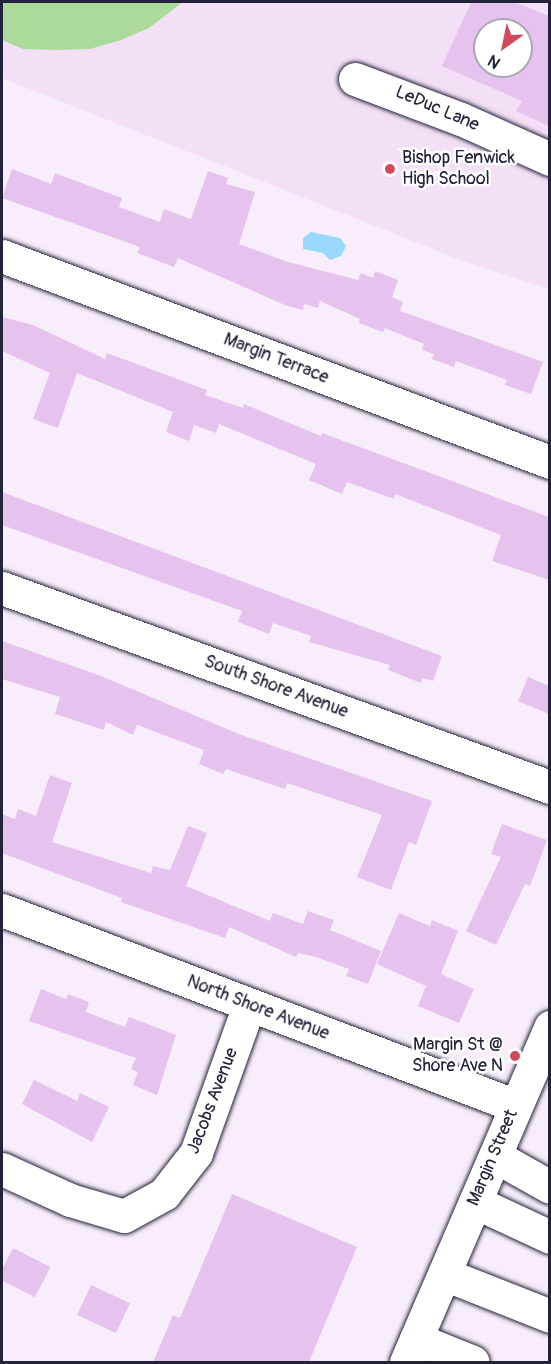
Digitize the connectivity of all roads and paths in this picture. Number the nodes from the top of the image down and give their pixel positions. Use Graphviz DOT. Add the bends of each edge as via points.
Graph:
graph roads {
  1 [pos="355,79"];
  2 [pos="549,159"];
  3 [pos="2,256"];
  4 [pos="549,462"];
  5 [pos="2,588"];
  6 [pos="549,787"];
  7 [pos="2,909"];
  8 [pos="249,1005"];
  9 [pos="549,1027"];
  10 [pos="516,1106"];
  11 [pos="495,1156"];
  12 [pos="2,1169"];
  13 [pos="549,1187"];
  14 [pos="475,1202"];
  15 [pos="549,1237"];
  16 [pos="441,1282"];
  17 [pos="549,1316"];
  18 [pos="411,1351"];
  19 [pos="473,1362"];
  1 -- 2 [label="street, LeDuc Lane" via="461,119"];
  3 -- 4 [label="street, Margin Terrace"];
  5 -- 6 [label="street, South Shore Avenue"];
  7 -- 8 [label="street, North Shore Avenue"];
  8 -- 10 [label="street, North Shore Avenue"];
  8 -- 12 [label="street, Jacobs Avenue" via="196,1153 164,1194 124,1216 69,1200"];
  9 -- 10 [label="street, Margin Street"];
  10 -- 11 [label="street, Margin Street"];
  11 -- 13 [label="street"];
  11 -- 14 [label="street, Margin Street"];
  14 -- 15 [label="street"];
  14 -- 16 [label="street, Margin Street"];
  16 -- 17 [label="street"];
  16 -- 18 [label="street, Margin Street"];
  18 -- 19 [label="street"];
}
